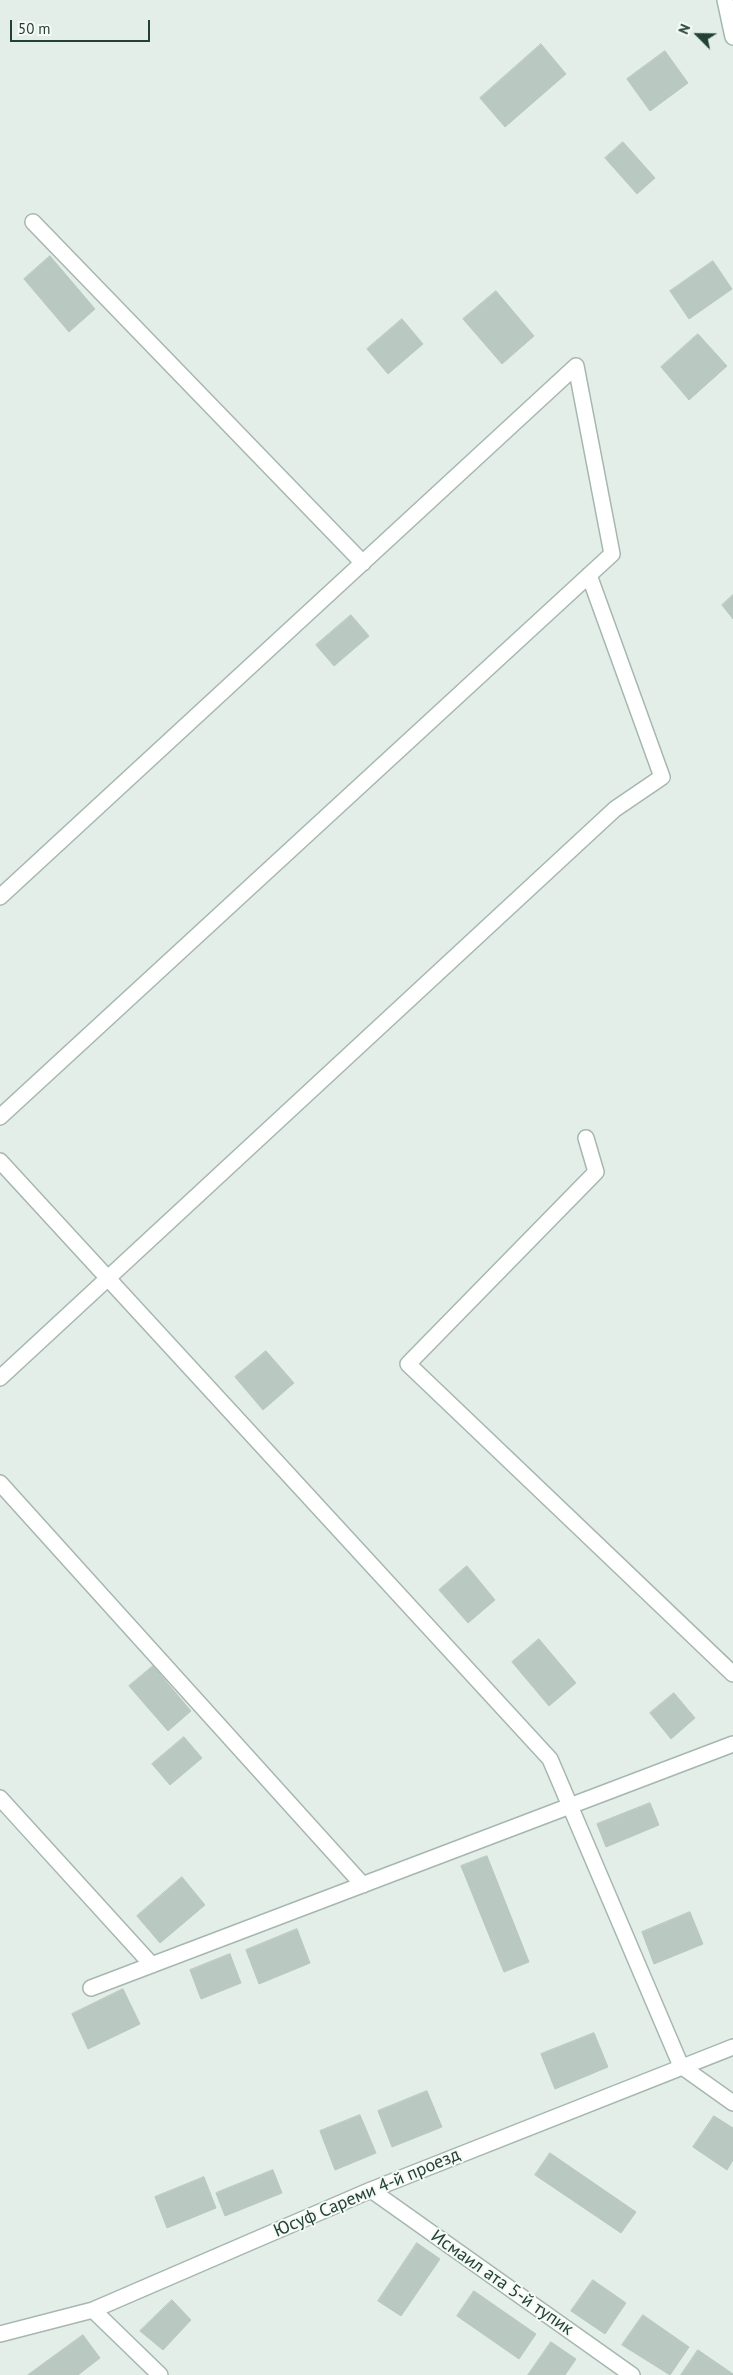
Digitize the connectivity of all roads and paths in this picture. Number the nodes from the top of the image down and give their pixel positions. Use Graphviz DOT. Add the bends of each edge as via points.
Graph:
graph roads {
  1 [pos="725,0"];
  2 [pos="733,38"];
  3 [pos="33,222"];
  4 [pos="363,563"];
  5 [pos="589,575"];
  6 [pos="0,897"];
  7 [pos="0,1117"];
  8 [pos="586,1138"];
  9 [pos="0,1161"];
  10 [pos="108,1278"];
  11 [pos="0,1378"];
  12 [pos="0,1484"];
  13 [pos="733,1674"];
  14 [pos="733,1744"];
  15 [pos="0,1798"];
  16 [pos="570,1806"];
  17 [pos="363,1885"];
  18 [pos="152,1965"];
  19 [pos="91,1988"];
  20 [pos="733,2047"];
  21 [pos="681,2066"];
  22 [pos="733,2104"];
  23 [pos="371,2190"];
  24 [pos="93,2310"];
  25 [pos="0,2334"];
  26 [pos="160,2375"];
  27 [pos="632,2375"];
  1 -- 2 [label="street"];
  3 -- 4 [label="street"];
  4 -- 5 [label="street" via="576,366 612,554"];
  4 -- 6 [label="street"];
  5 -- 7 [label="street"];
  5 -- 10 [label="street" via="662,777 615,809"];
  8 -- 13 [label="street" via="596,1172 408,1364"];
  9 -- 10 [label="street"];
  10 -- 11 [label="street"];
  10 -- 16 [label="street" via="550,1759"];
  12 -- 17 [label="street"];
  14 -- 16 [label="street"];
  15 -- 18 [label="street"];
  16 -- 17 [label="street"];
  16 -- 21 [label="street"];
  17 -- 18 [label="street"];
  18 -- 19 [label="street"];
  20 -- 21 [label="street, Юсуф Сареми 4-й проезд"];
  21 -- 22 [label="street"];
  21 -- 23 [label="street, Юсуф Сареми 4-й проезд"];
  23 -- 24 [label="street, Юсуф Сареми 4-й проезд"];
  23 -- 27 [label="street, Исмаил ата 5-й тупик"];
  24 -- 25 [label="street, Юсуф Сареми 4-й проезд"];
  24 -- 26 [label="street"];
}
